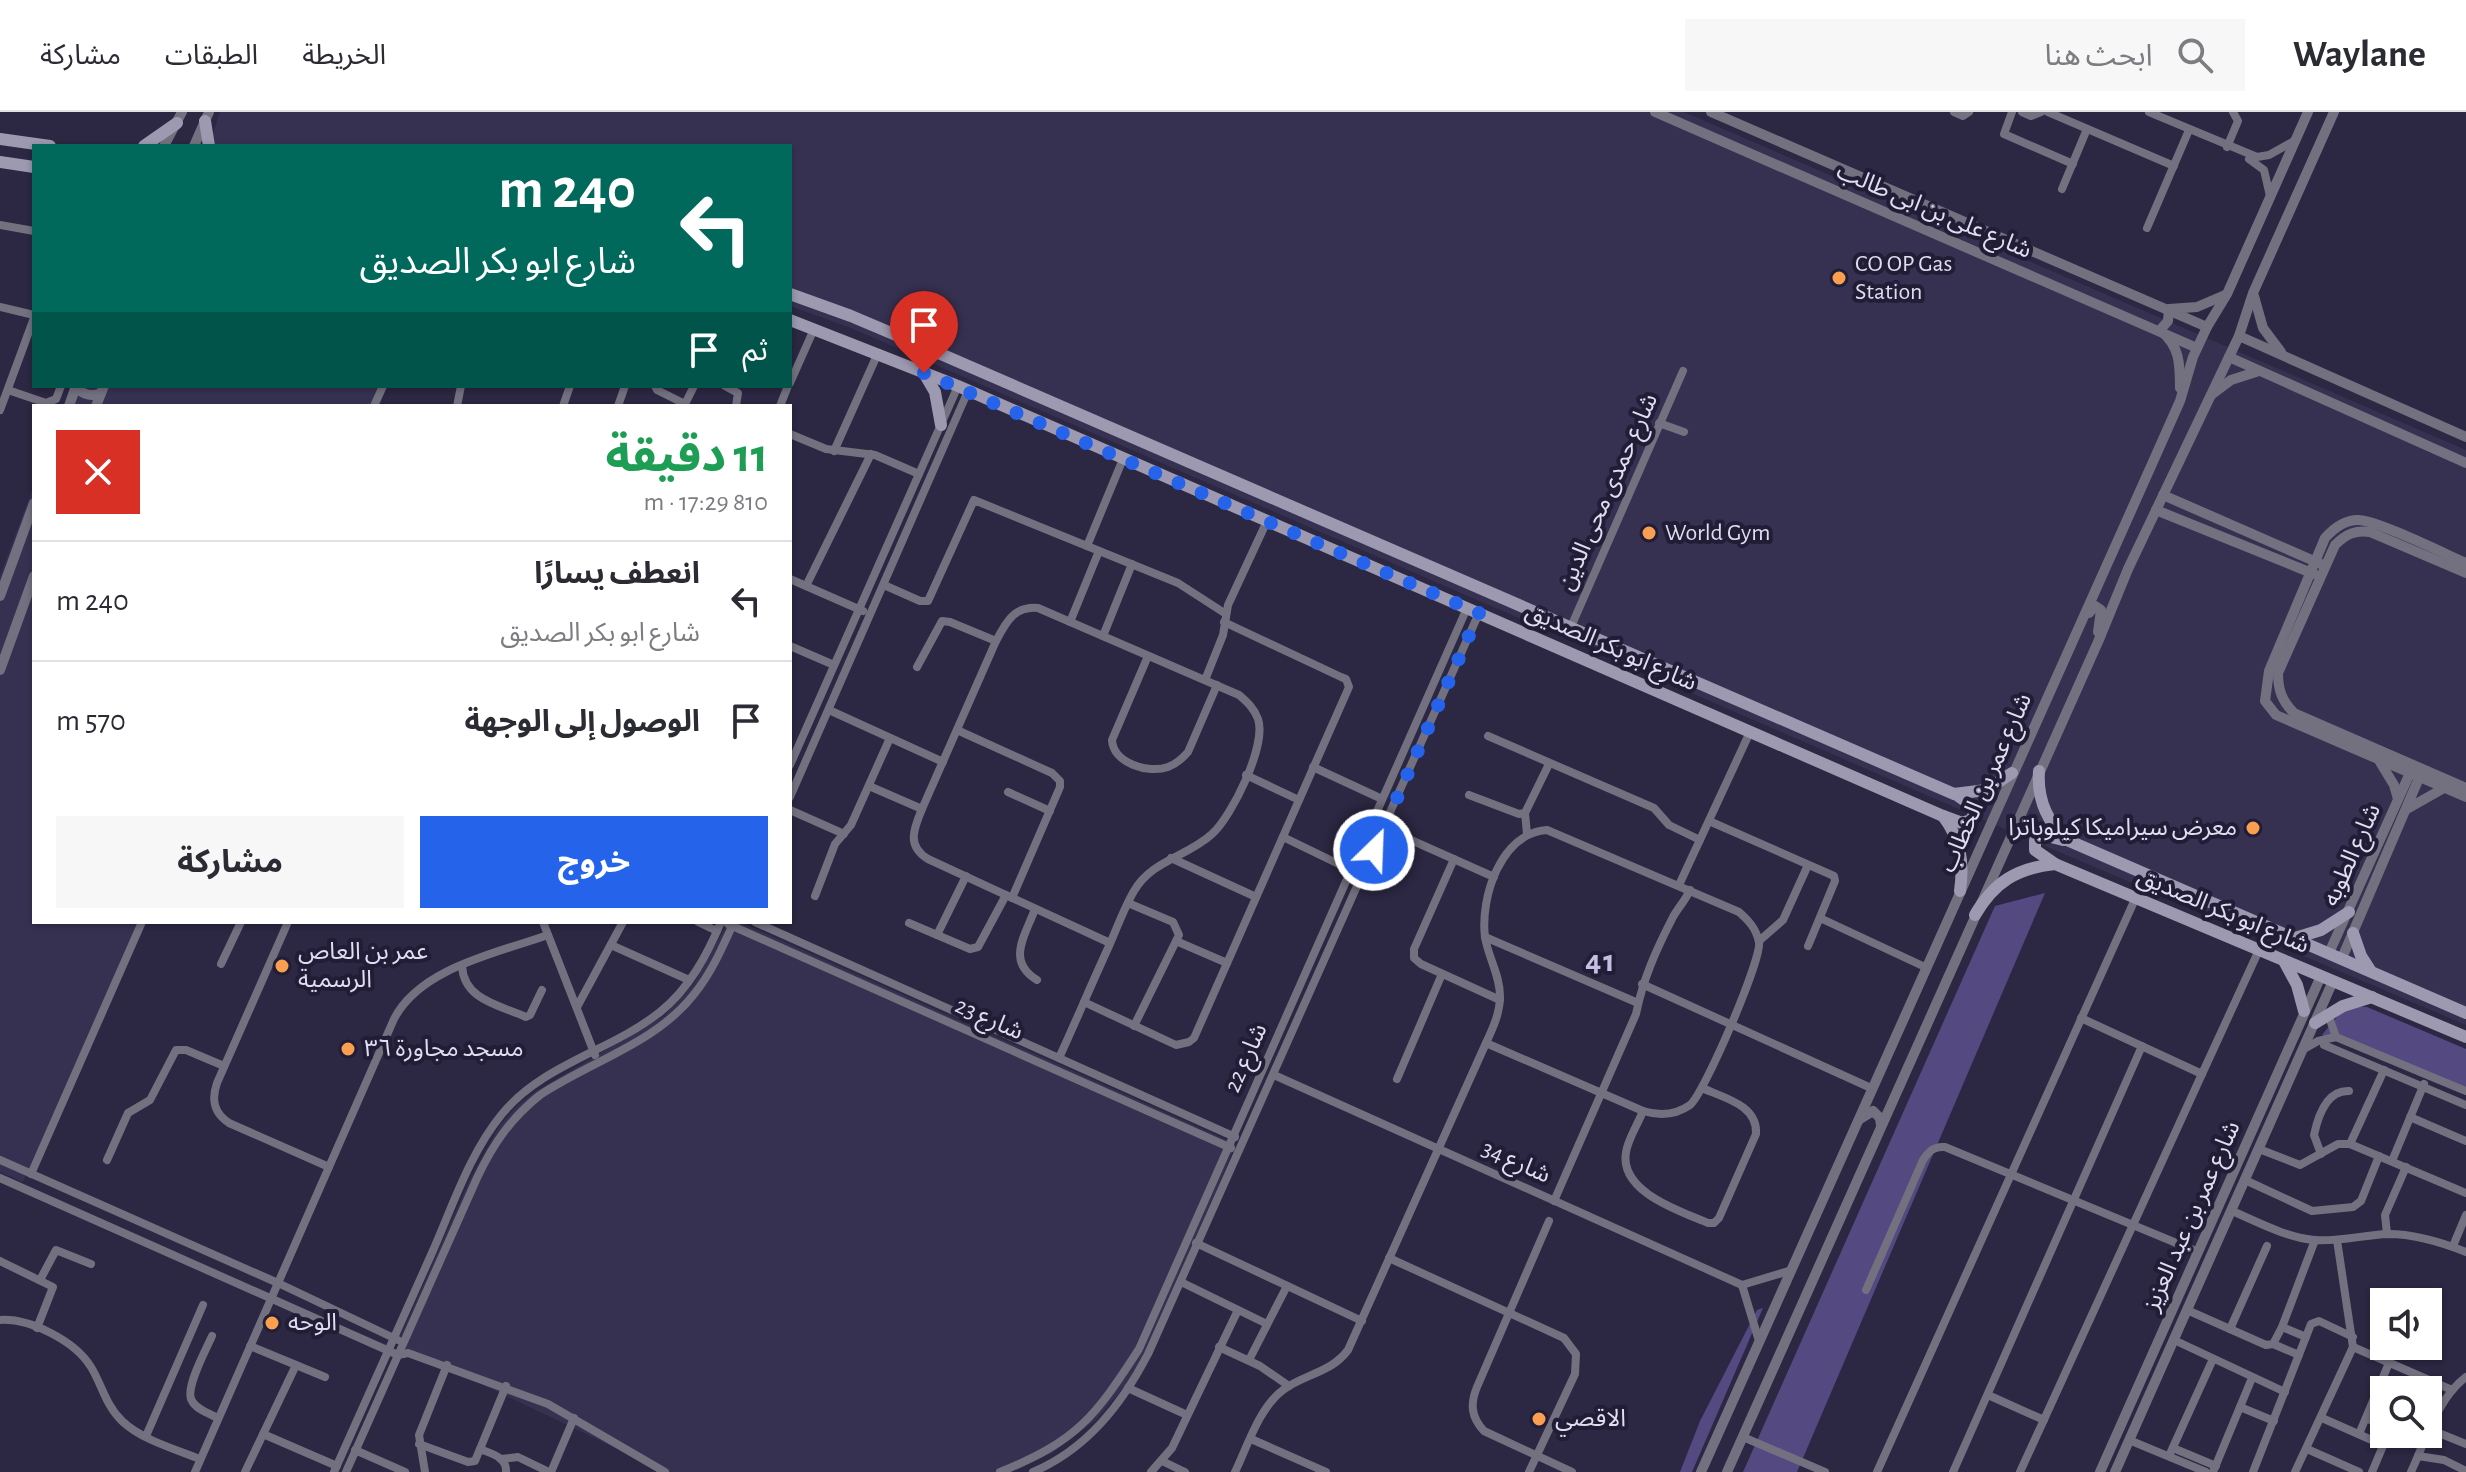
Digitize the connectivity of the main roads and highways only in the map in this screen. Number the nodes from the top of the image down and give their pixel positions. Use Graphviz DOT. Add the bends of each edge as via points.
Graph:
graph roads {
  1 [pos="207,116"];
  2 [pos="180,118"];
  3 [pos="0,139"];
  4 [pos="36,144"];
  5 [pos="147,144"];
  6 [pos="209,144"];
  7 [pos="0,162"];
  8 [pos="32,167"];
  9 [pos="792,295"];
  10 [pos="792,321"];
  11 [pos="924,373"];
  12 [pos="941,425"];
  13 [pos="1334,526"];
  14 [pos="1326,547"];
  15 [pos="1699,684"];
  16 [pos="1690,705"];
  17 [pos="1772,716"];
  18 [pos="1757,734"];
  19 [pos="2039,771"];
  20 [pos="2012,773"];
  21 [pos="1954,794"];
  22 [pos="1943,816"];
  23 [pos="2067,840"];
  24 [pos="2055,864"];
  25 [pos="1960,891"];
  26 [pos="2349,912"];
  27 [pos="1975,915"];
  28 [pos="2347,930"];
  29 [pos="2295,938"];
  30 [pos="2284,961"];
  31 [pos="2372,972"];
  32 [pos="2372,997"];
  33 [pos="2306,1009"];
  34 [pos="2466,1013"];
  35 [pos="2321,1016"];
  36 [pos="2466,1037"];
  1 -- 6 [label="main road"];
  2 -- 5 [label="main road"];
  3 -- 4 [label="main road"];
  7 -- 8 [label="main road"];
  9 -- 13 [label="main road, شارع ابو بكر الصديق"];
  10 -- 11 [label="main road, شارع ابو بكر الصديق"];
  11 -- 12 [label="main road" via="935,392"];
  11 -- 14 [label="main road, شارع ابو بكر الصديق"];
  13 -- 14 [label="main road"];
  13 -- 15 [label="main road, شارع ابو بكر الصديق"];
  14 -- 16 [label="main road, شارع ابو بكر الصديق"];
  15 -- 16 [label="main road"];
  15 -- 17 [label="main road, شارع ابو بكر الصديق"];
  16 -- 18 [label="main road, شارع ابو بكر الصديق"];
  17 -- 18 [label="main road"];
  17 -- 21 [label="main road, شارع ابو بكر الصديق"];
  18 -- 22 [label="main road, شارع ابو بكر الصديق"];
  19 -- 23 [label="main road" via="2044,810"];
  20 -- 21 [label="main road" via="1986,790"];
  21 -- 22 [label="main road" via="1969,801 1974,817 1962,823"];
  22 -- 25 [label="main road" via="1961,852"];
  23 -- 24 [label="main road" via="2043,835 2035,840 2035,850"];
  23 -- 29 [label="main road, شارع ابو بكر الصديق"];
  24 -- 27 [label="main road" via="2015,872 1992,890"];
  24 -- 30 [label="main road, شارع ابو بكر الصديق"];
  26 -- 29 [label="main road" via="2321,930"];
  28 -- 31 [label="main road"];
  29 -- 31 [label="main road, شارع ابو بكر الصديق"];
  30 -- 32 [label="main road, شارع ابو بكر الصديق"];
  30 -- 33 [label="main road"];
  31 -- 34 [label="main road, شارع ابو بكر الصديق"];
  32 -- 35 [label="main road"];
  32 -- 36 [label="main road, شارع ابو بكر الصديق"];
}
